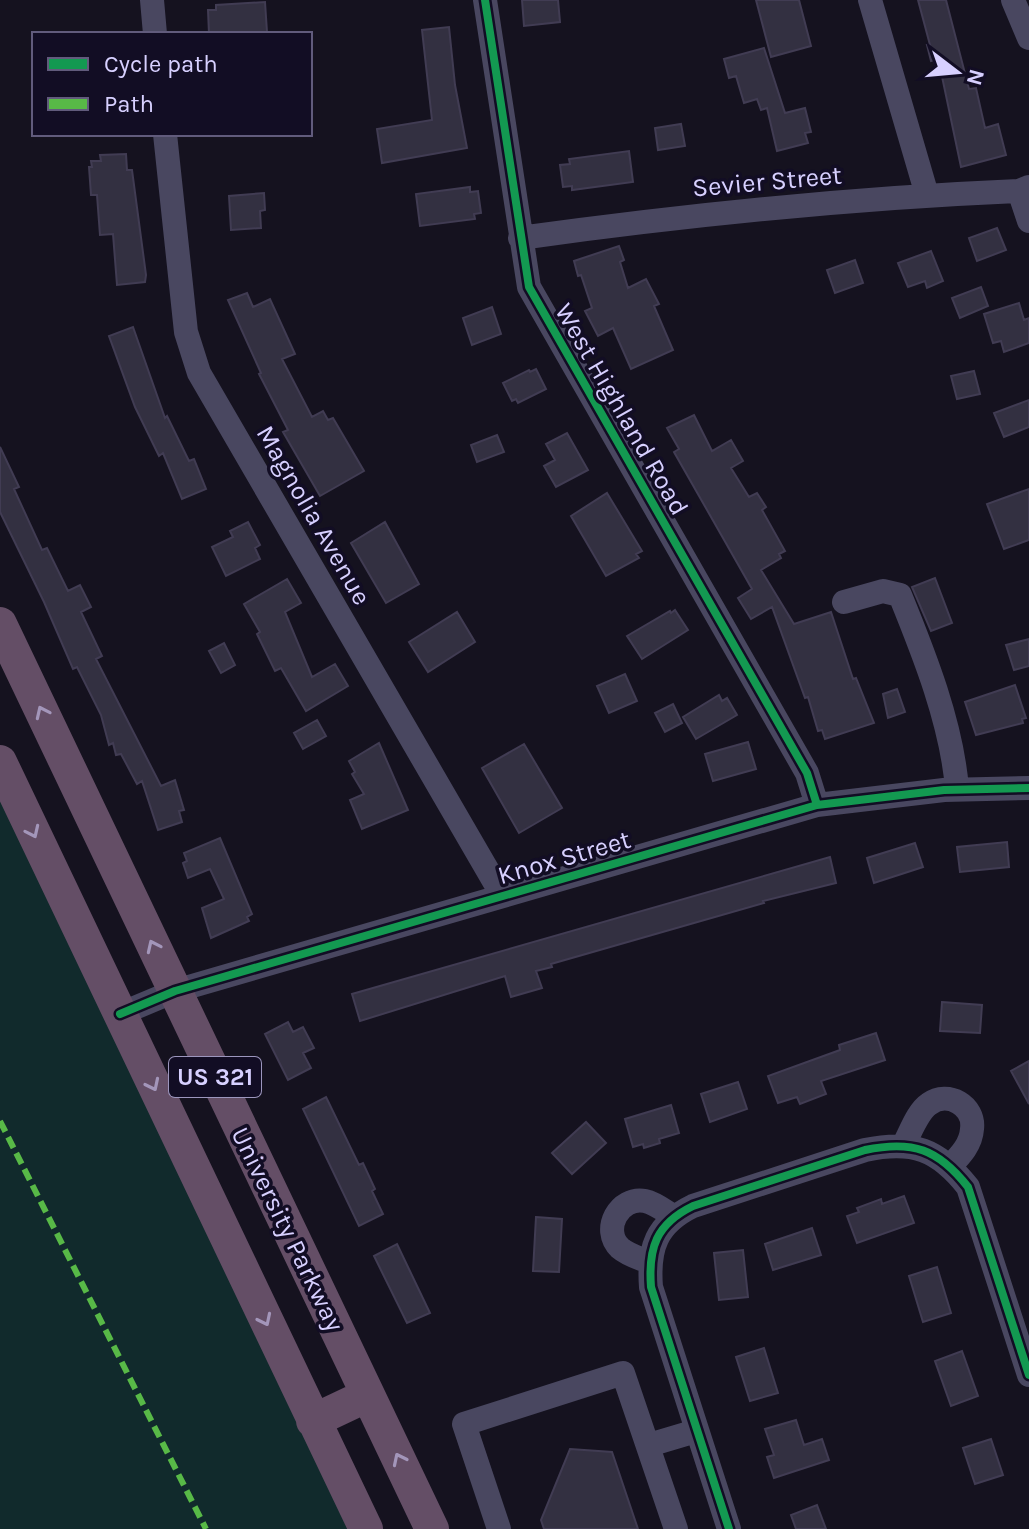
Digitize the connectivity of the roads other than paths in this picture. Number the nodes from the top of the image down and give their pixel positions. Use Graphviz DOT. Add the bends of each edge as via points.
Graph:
graph roads {
  1 [pos="152,0"];
  2 [pos="485,0"];
  3 [pos="870,0"];
  4 [pos="1013,0"];
  5 [pos="155,32"];
  6 [pos="1029,38"];
  7 [pos="165,136"];
  8 [pos="1024,189"];
  9 [pos="927,195"];
  10 [pos="1029,221"];
  11 [pos="520,238"];
  12 [pos="844,602"];
  13 [pos="0,624"];
  14 [pos="0,762"];
  15 [pos="1029,788"];
  16 [pos="957,789"];
  17 [pos="817,805"];
  18 [pos="502,895"];
  19 [pos="175,991"];
  20 [pos="120,1014"];
  21 [pos="903,1146"];
  22 [pos="951,1165"];
  23 [pos="673,1216"];
  24 [pos="649,1262"];
  25 [pos="1029,1375"];
  26 [pos="368,1395"];
  27 [pos="313,1421"];
  28 [pos="696,1431"];
  29 [pos="649,1445"];
  30 [pos="366,1529"];
  31 [pos="432,1529"];
  32 [pos="499,1529"];
  33 [pos="676,1529"];
  34 [pos="729,1529"];
  1 -- 5 [label="street"];
  2 -- 11 [label="street, West Highland Road"];
  3 -- 9 [label="street"];
  4 -- 6 [label="street"];
  7 -- 18 [label="street, Magnolia Avenue" via="186,332 199,373"];
  8 -- 9 [label="street, Sevier Street"];
  8 -- 10 [label="street"];
  9 -- 11 [label="street, Sevier Street" via="653,219"];
  11 -- 17 [label="street, West Highland Road" via="529,287 807,773"];
  12 -- 16 [label="street" via="883,591 900,595 935,692 955,761"];
  19 -- 13 [label="highway, University Parkway / US 321, one-way"];
  14 -- 20 [label="highway, US 321, one-way"];
  15 -- 16 [label="street, Knox Street"];
  16 -- 17 [label="street, Knox Street"];
  17 -- 18 [label="street, Knox Street"];
  18 -- 19 [label="street, Knox Street"];
  19 -- 20 [label="street, Knox Street"];
  19 -- 26 [label="highway, University Parkway / US 321"];
  20 -- 27 [label="highway, US 321, one-way"];
  21 -- 22 [label="street"];
  21 -- 22 [label="street" via="930,1103 956,1101 969,1112 972,1129 965,1150"];
  21 -- 23 [label="street" via="865,1150"];
  22 -- 25 [label="street" via="968,1187"];
  23 -- 24 [label="street" via="657,1236"];
  23 -- 24 [label="street" via="636,1201 615,1216 616,1242"];
  24 -- 28 [label="street" via="651,1287"];
  26 -- 27 [label="highway"];
  31 -- 26 [label="highway, University Parkway / US 321, one-way"];
  27 -- 30 [label="highway, US 321"];
  28 -- 29 [label="street"];
  28 -- 34 [label="street"];
  29 -- 32 [label="street" via="623,1373 464,1424"];
  29 -- 33 [label="street"];
}
